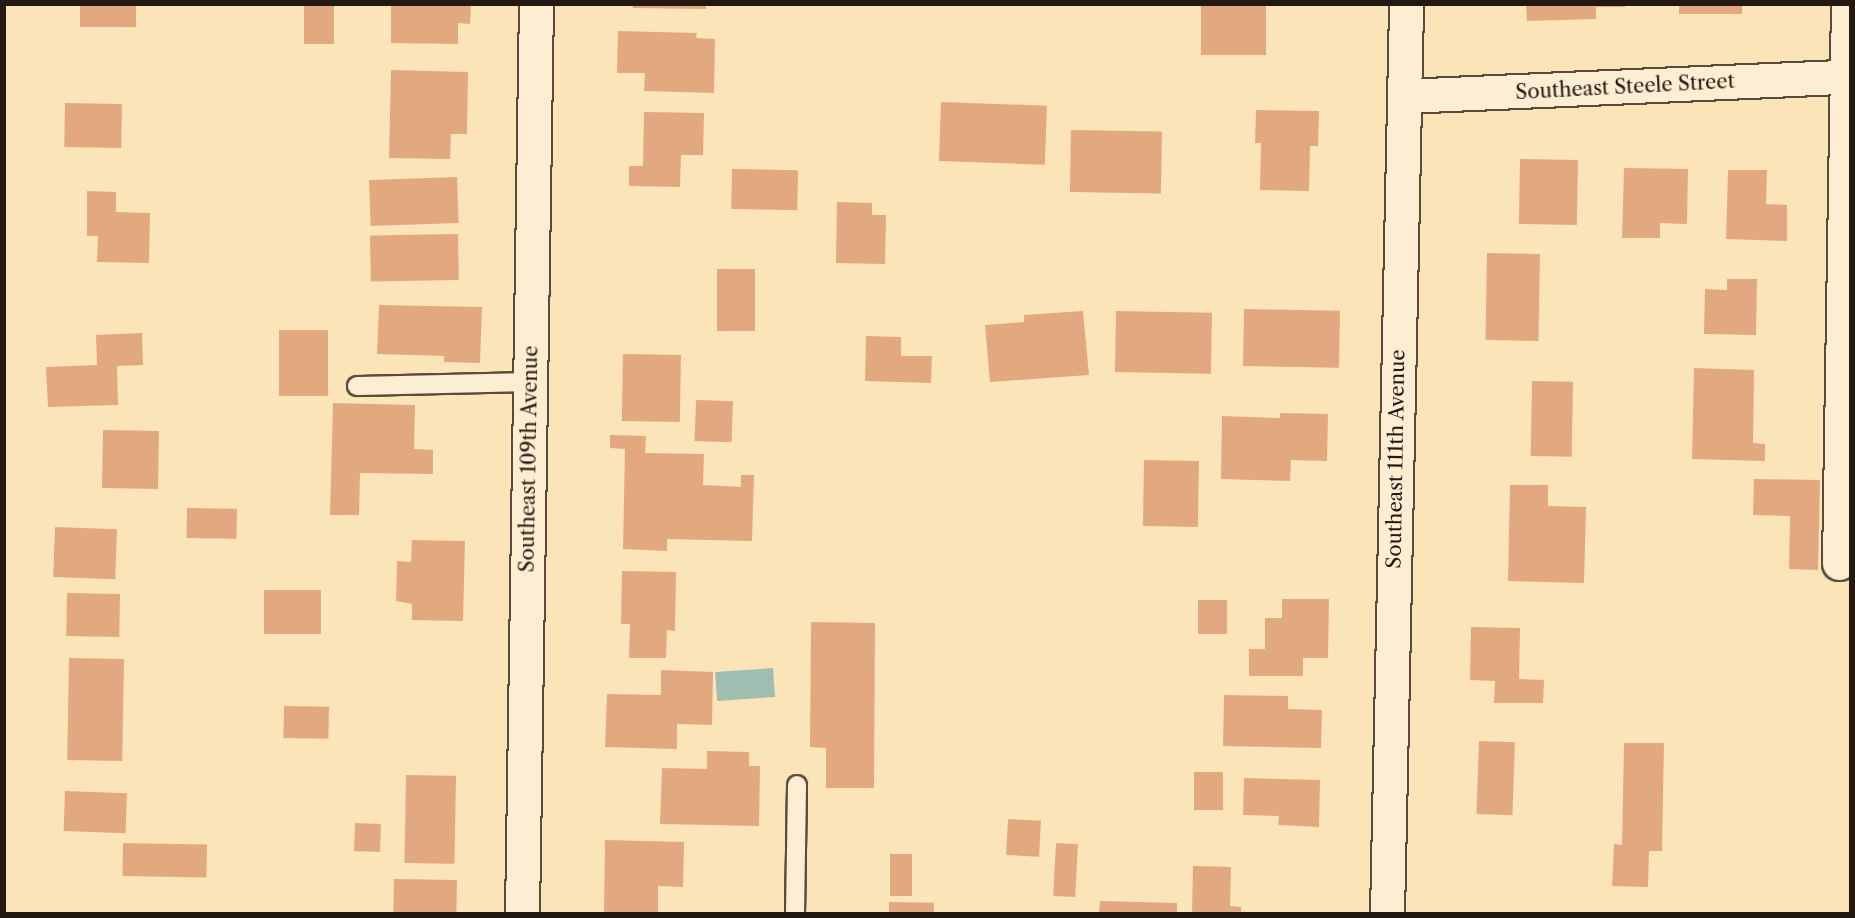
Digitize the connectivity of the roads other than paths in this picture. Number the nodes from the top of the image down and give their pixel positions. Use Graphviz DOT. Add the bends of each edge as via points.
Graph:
graph roads {
  1 [pos="536,4"];
  2 [pos="1406,4"];
  3 [pos="1848,4"];
  4 [pos="1847,77"];
  5 [pos="1404,96"];
  6 [pos="531,382"];
  7 [pos="357,386"];
  8 [pos="1846,411"];
  9 [pos="1839,563"];
  10 [pos="796,785"];
  11 [pos="522,914"];
  12 [pos="795,914"];
  13 [pos="1387,914"];
  1 -- 6 [label="street, Southeast 109th Avenue"];
  2 -- 5 [label="street, Southeast 111th Avenue"];
  3 -- 4 [label="street"];
  4 -- 5 [label="street, Southeast Steele Street"];
  4 -- 8 [label="street"];
  5 -- 13 [label="street, Southeast 111th Avenue"];
  6 -- 7 [label="lane"];
  6 -- 11 [label="street, Southeast 109th Avenue"];
  8 -- 9 [label="street"];
  10 -- 12 [label="lane"];
}
